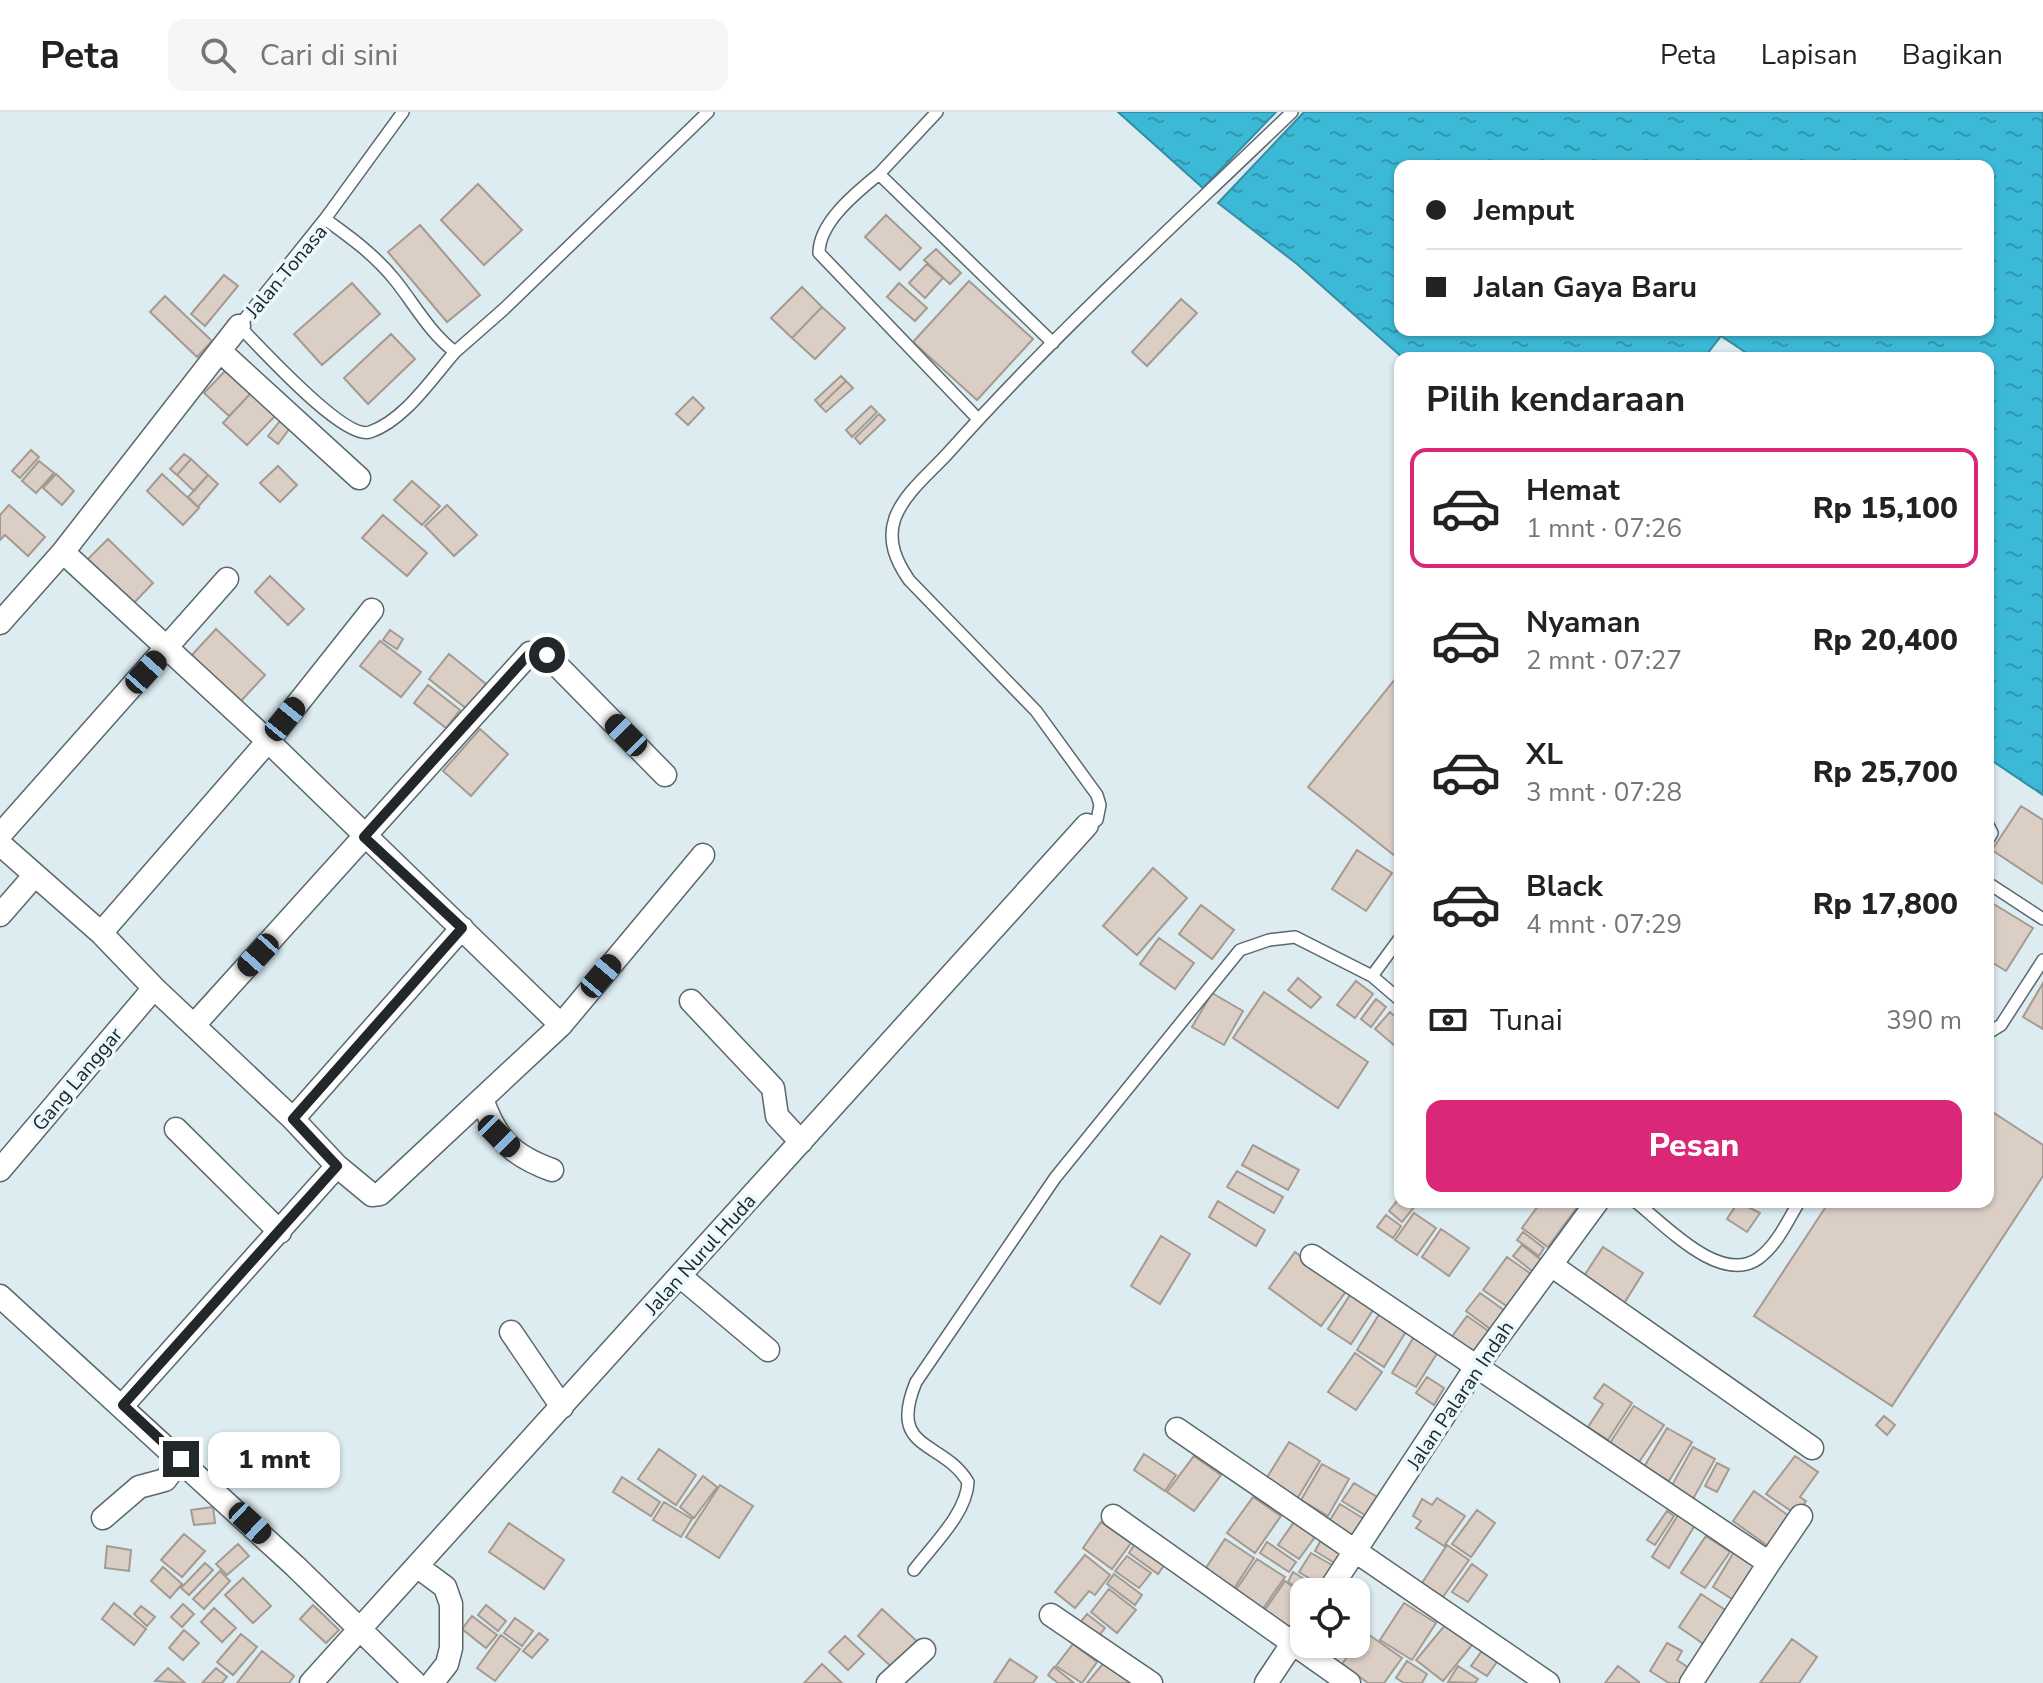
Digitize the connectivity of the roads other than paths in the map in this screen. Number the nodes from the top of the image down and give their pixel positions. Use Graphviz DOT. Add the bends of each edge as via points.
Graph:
graph roads {
  1 [pos="403,112"];
  2 [pos="708,112"];
  3 [pos="937,112"];
  4 [pos="1292,112"];
  5 [pos="879,174"];
  6 [pos="325,219"];
  7 [pos="239,326"];
  8 [pos="1053,343"];
  9 [pos="220,351"];
  10 [pos="455,352"];
  11 [pos="977,418"];
  12 [pos="359,478"];
  13 [pos="63,552"];
  14 [pos="227,579"];
  15 [pos="372,610"];
  16 [pos="0,623"];
  17 [pos="167,648"];
  18 [pos="268,741"];
  19 [pos="665,775"];
  20 [pos="1087,825"];
  21 [pos="0,835"];
  22 [pos="364,837"];
  23 [pos="0,844"];
  24 [pos="703,855"];
  25 [pos="35,875"];
  26 [pos="1994,887"];
  27 [pos="0,915"];
  28 [pos="2043,919"];
  29 [pos="462,928"];
  30 [pos="101,933"];
  31 [pos="1394,946"];
  32 [pos="2043,960"];
  33 [pos="1372,976"];
  34 [pos="154,988"];
  35 [pos="1394,995"];
  36 [pos="691,1001"];
  37 [pos="194,1025"];
  38 [pos="561,1025"];
  39 [pos="1994,1029"];
  40 [pos="482,1099"];
  41 [pos="293,1119"];
  42 [pos="176,1129"];
  43 [pos="801,1142"];
  44 [pos="337,1166"];
  45 [pos="0,1170"];
  46 [pos="552,1170"];
  47 [pos="1593,1208"];
  48 [pos="1644,1208"];
  49 [pos="1795,1208"];
  50 [pos="280,1232"];
  51 [pos="1312,1256"];
  52 [pos="1551,1265"];
  53 [pos="680,1276"];
  54 [pos="0,1296"];
  55 [pos="511,1332"];
  56 [pos="768,1350"];
  57 [pos="1476,1367"];
  58 [pos="123,1405"];
  59 [pos="562,1407"];
  60 [pos="1177,1429"];
  61 [pos="1812,1448"];
  62 [pos="181,1459"];
  63 [pos="1113,1516"];
  64 [pos="1801,1516"];
  65 [pos="103,1518"];
  66 [pos="1357,1552"];
  67 [pos="1769,1563"];
  68 [pos="418,1567"];
  69 [pos="914,1570"];
  70 [pos="1338,1578"];
  71 [pos="1051,1615"];
  72 [pos="349,1618"];
  73 [pos="1290,1629"];
  74 [pos="1290,1646"];
  75 [pos="924,1650"];
  76 [pos="1323,1658"];
  77 [pos="311,1683"];
  78 [pos="415,1683"];
  79 [pos="432,1683"];
  80 [pos="888,1683"];
  81 [pos="1151,1683"];
  82 [pos="1266,1683"];
  83 [pos="1349,1683"];
  84 [pos="1548,1683"];
  85 [pos="1691,1683"];
  1 -- 6 [label="lane"];
  2 -- 10 [label="lane"];
  3 -- 5 [label="lane"];
  4 -- 8 [label="lane"];
  5 -- 8 [label="lane"];
  5 -- 11 [label="lane" via="834,218 819,241 819,253"];
  6 -- 7 [label="lane, Jalan Tonasa"];
  6 -- 10 [label="lane, Jalan Tonasa" via="394,278 430,330"];
  7 -- 9 [label="street, Jalan Tonasa"];
  7 -- 10 [label="lane" via="323,408 359,433 392,418"];
  8 -- 11 [label="lane"];
  9 -- 12 [label="street"];
  9 -- 13 [label="street, Jalan Tonasa"];
  11 -- 20 [label="lane" via="896,516 891,534 896,561 1036,711 1073,759 1100,805 1097,820"];
  13 -- 16 [label="street, Jalan Tonasa"];
  13 -- 17 [label="street"];
  14 -- 17 [label="street"];
  15 -- 18 [label="street"];
  17 -- 18 [label="street"];
  17 -- 21 [label="street"];
  18 -- 22 [label="street"];
  18 -- 30 [label="street"];
  19 -- 22 [label="street" via="547,655 530,653"];
  20 -- 43 [label="street, Jalan Nurul Huda"];
  22 -- 29 [label="street"];
  22 -- 37 [label="street"];
  23 -- 25 [label="street"];
  24 -- 38 [label="street"];
  25 -- 27 [label="street"];
  25 -- 30 [label="street"];
  26 -- 28 [label="lane"];
  29 -- 38 [label="street"];
  29 -- 41 [label="street"];
  30 -- 34 [label="street"];
  31 -- 33 [label="lane"];
  32 -- 39 [label="lane"];
  33 -- 35 [label="lane"];
  33 -- 69 [label="lane" via="1295,937 1240,950 1055,1178 916,1382 909,1400 909,1428 916,1440 968,1482 961,1508"];
  34 -- 37 [label="street"];
  34 -- 45 [label="street, Gang Langgar"];
  36 -- 43 [label="street" via="773,1088 777,1116"];
  37 -- 41 [label="street"];
  38 -- 40 [label="street"];
  40 -- 44 [label="street" via="380,1194 365,1193"];
  40 -- 46 [label="street" via="499,1136 521,1157"];
  41 -- 44 [label="street"];
  42 -- 50 [label="street"];
  43 -- 53 [label="street, Jalan Nurul Huda"];
  44 -- 50 [label="street"];
  47 -- 52 [label="street, Jalan Palaran Indah"];
  48 -- 49 [label="lane" via="1707,1258 1730,1266 1757,1260"];
  50 -- 58 [label="street"];
  51 -- 57 [label="street"];
  52 -- 57 [label="street, Jalan Palaran Indah"];
  52 -- 61 [label="street"];
  53 -- 56 [label="street"];
  53 -- 59 [label="street, Jalan Nurul Huda"];
  54 -- 58 [label="street"];
  55 -- 59 [label="street"];
  57 -- 66 [label="street, Jalan Palaran Indah"];
  57 -- 67 [label="street"];
  58 -- 62 [label="street"];
  59 -- 68 [label="street, Jalan Nurul Huda"];
  60 -- 66 [label="street"];
  62 -- 65 [label="street" via="165,1480 139,1487"];
  62 -- 72 [label="street"];
  63 -- 73 [label="street"];
  64 -- 67 [label="street"];
  66 -- 70 [label="street, Jalan Palaran Indah"];
  66 -- 84 [label="street"];
  67 -- 85 [label="street"];
  68 -- 72 [label="street, Jalan Nurul Huda"];
  68 -- 79 [label="street" via="445,1587 451,1604 451,1648 447,1664"];
  71 -- 81 [label="street"];
  72 -- 77 [label="street, Jalan Nurul Huda"];
  72 -- 78 [label="street"];
  74 -- 82 [label="street"];
  75 -- 80 [label="street"];
  76 -- 83 [label="street"];
}
